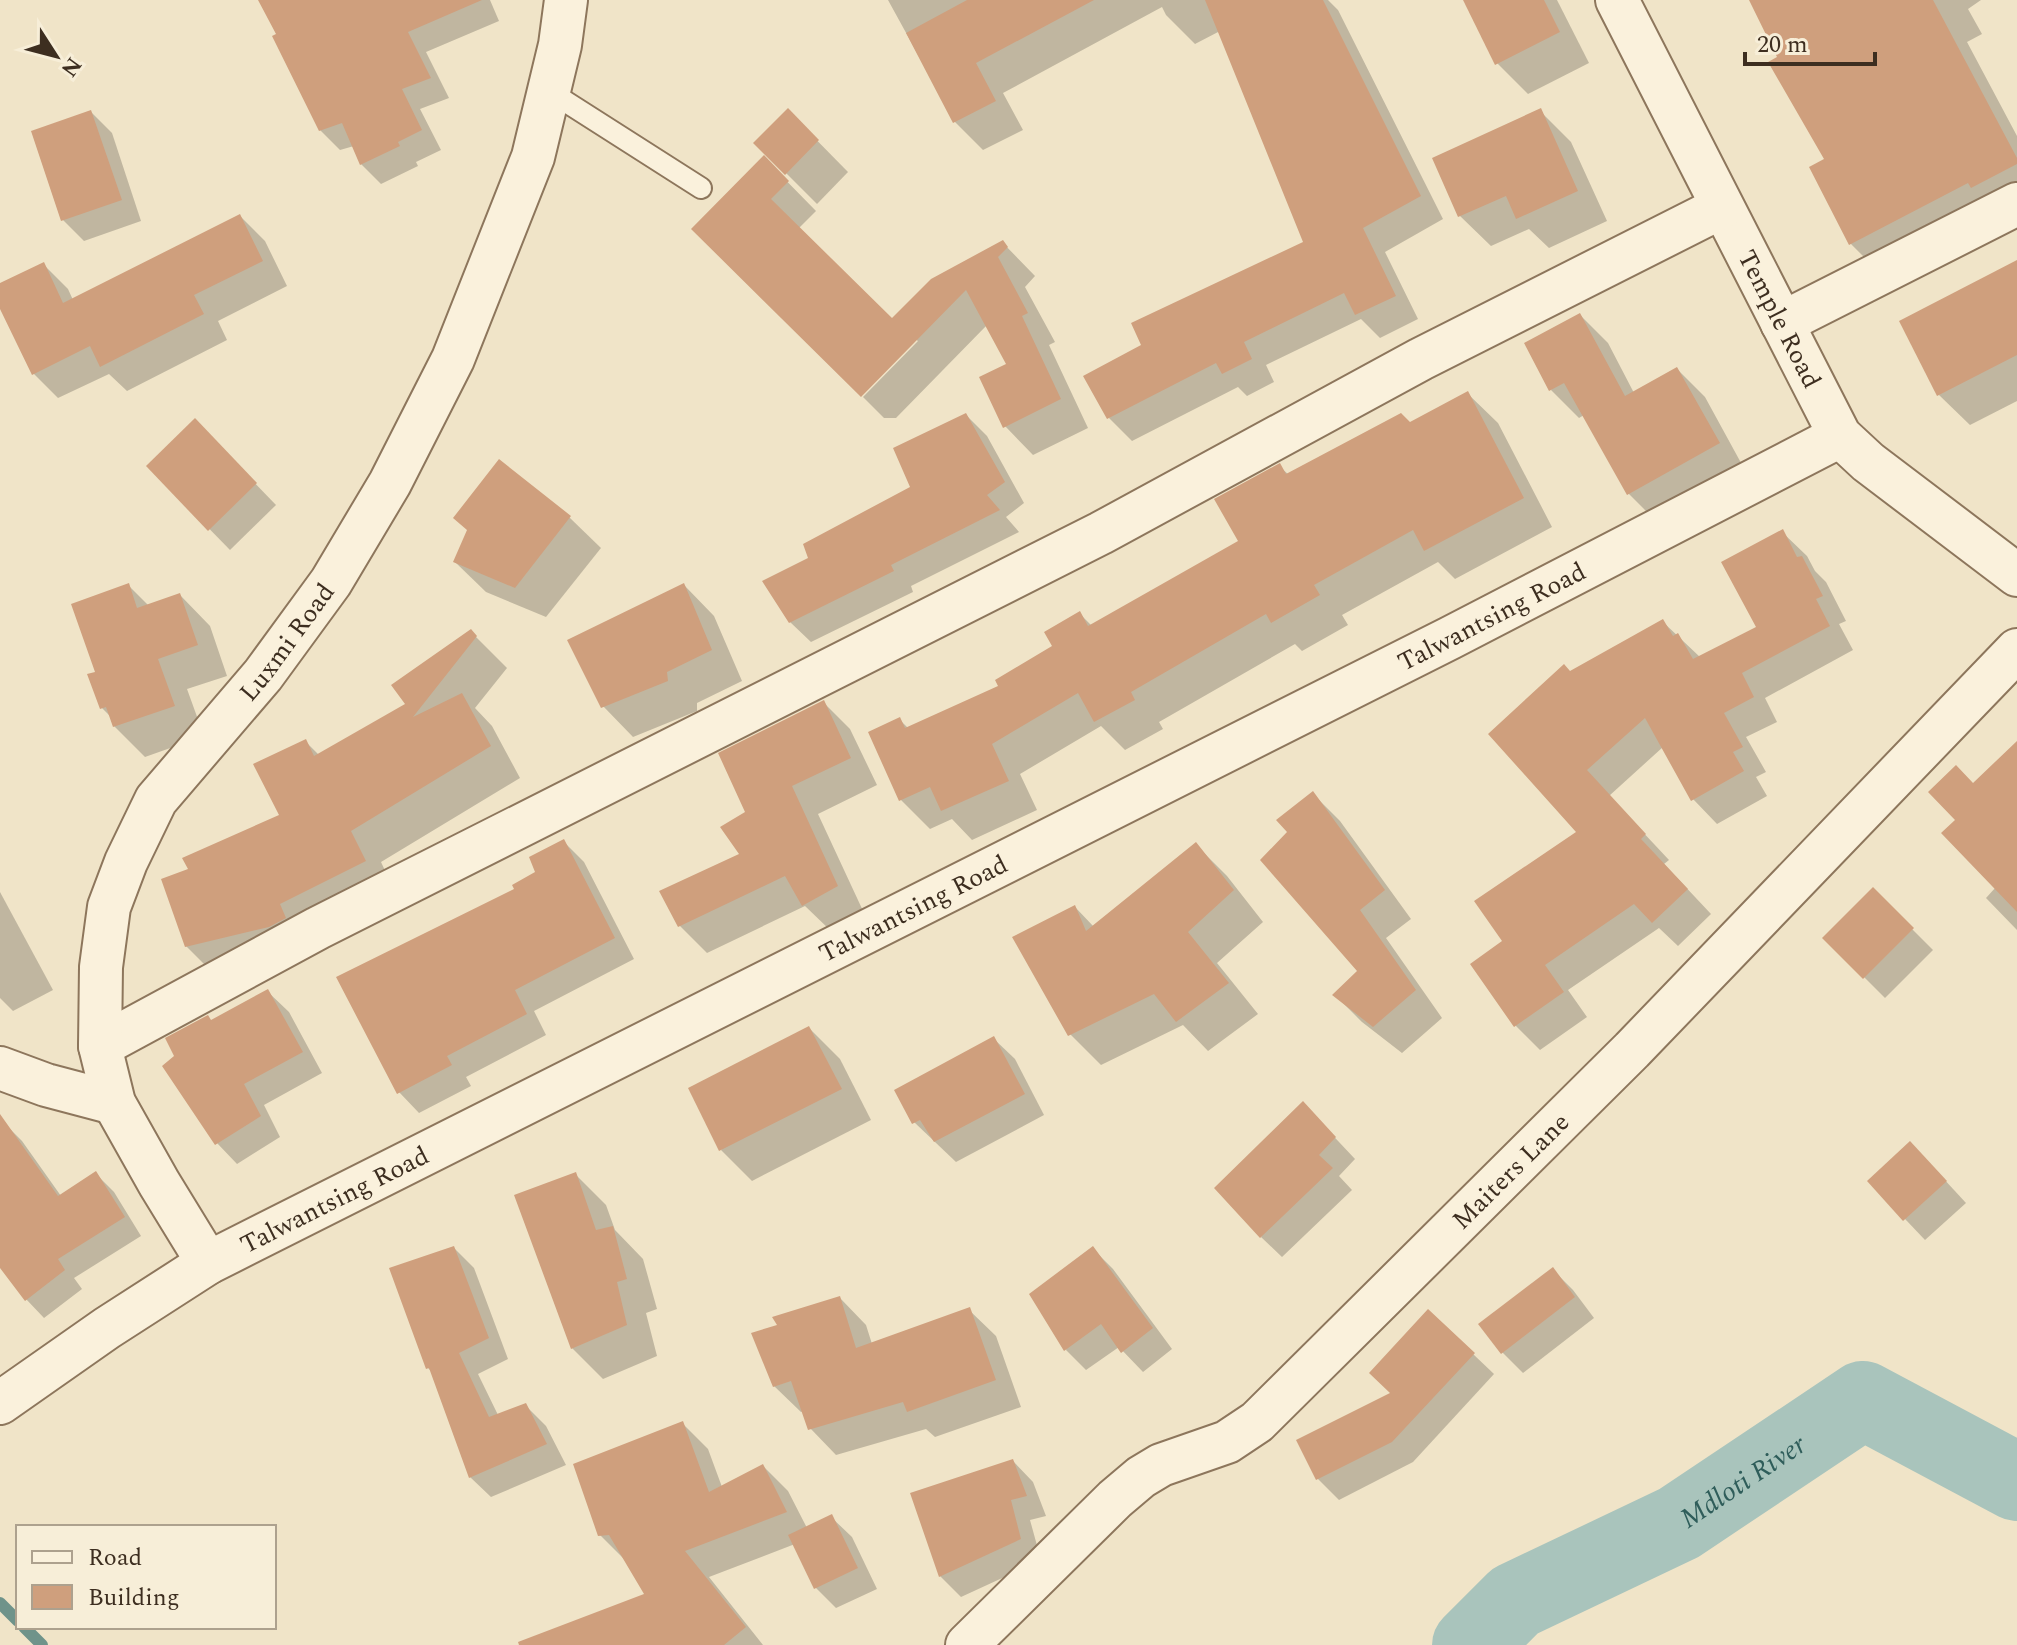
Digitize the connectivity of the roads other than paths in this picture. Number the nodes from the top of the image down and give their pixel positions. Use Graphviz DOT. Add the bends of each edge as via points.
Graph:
graph roads {
  1 [pos="566,0"];
  2 [pos="1617,0"];
  3 [pos="549,91"];
  4 [pos="701,188"];
  5 [pos="2017,204"];
  6 [pos="1722,207"];
  7 [pos="1782,323"];
  8 [pos="1840,436"];
  9 [pos="2017,575"];
  10 [pos="2017,650"];
  11 [pos="100,1046"];
  12 [pos="0,1068"];
  13 [pos="114,1103"];
  14 [pos="208,1263"];
  15 [pos="0,1403"];
  16 [pos="967,1645"];
  1 -- 3 [label="street, Luxmi Road"];
  2 -- 6 [label="street, Temple Road"];
  3 -- 4 [label="lane"];
  3 -- 11 [label="street, Luxmi Road" via="533,157 453,359 390,483 331,582 263,675 156,800 126,862 109,907 101,967"];
  5 -- 7 [label="street"];
  6 -- 7 [label="street, Temple Road"];
  6 -- 11 [label="street" via="1421,359 1101,533 318,928"];
  7 -- 8 [label="street, Temple Road"];
  8 -- 9 [label="street, Temple Road"];
  8 -- 14 [label="street, Talwantsing Road"];
  10 -- 16 [label="street, Maiters Lane" via="1632,1050 1257,1422 1227,1442 1141,1477"];
  11 -- 13 [label="street, Luxmi Road"];
  12 -- 13 [label="street"];
  13 -- 14 [label="street, Luxmi Road"];
  14 -- 15 [label="street, Talwantsing Road"];
}
